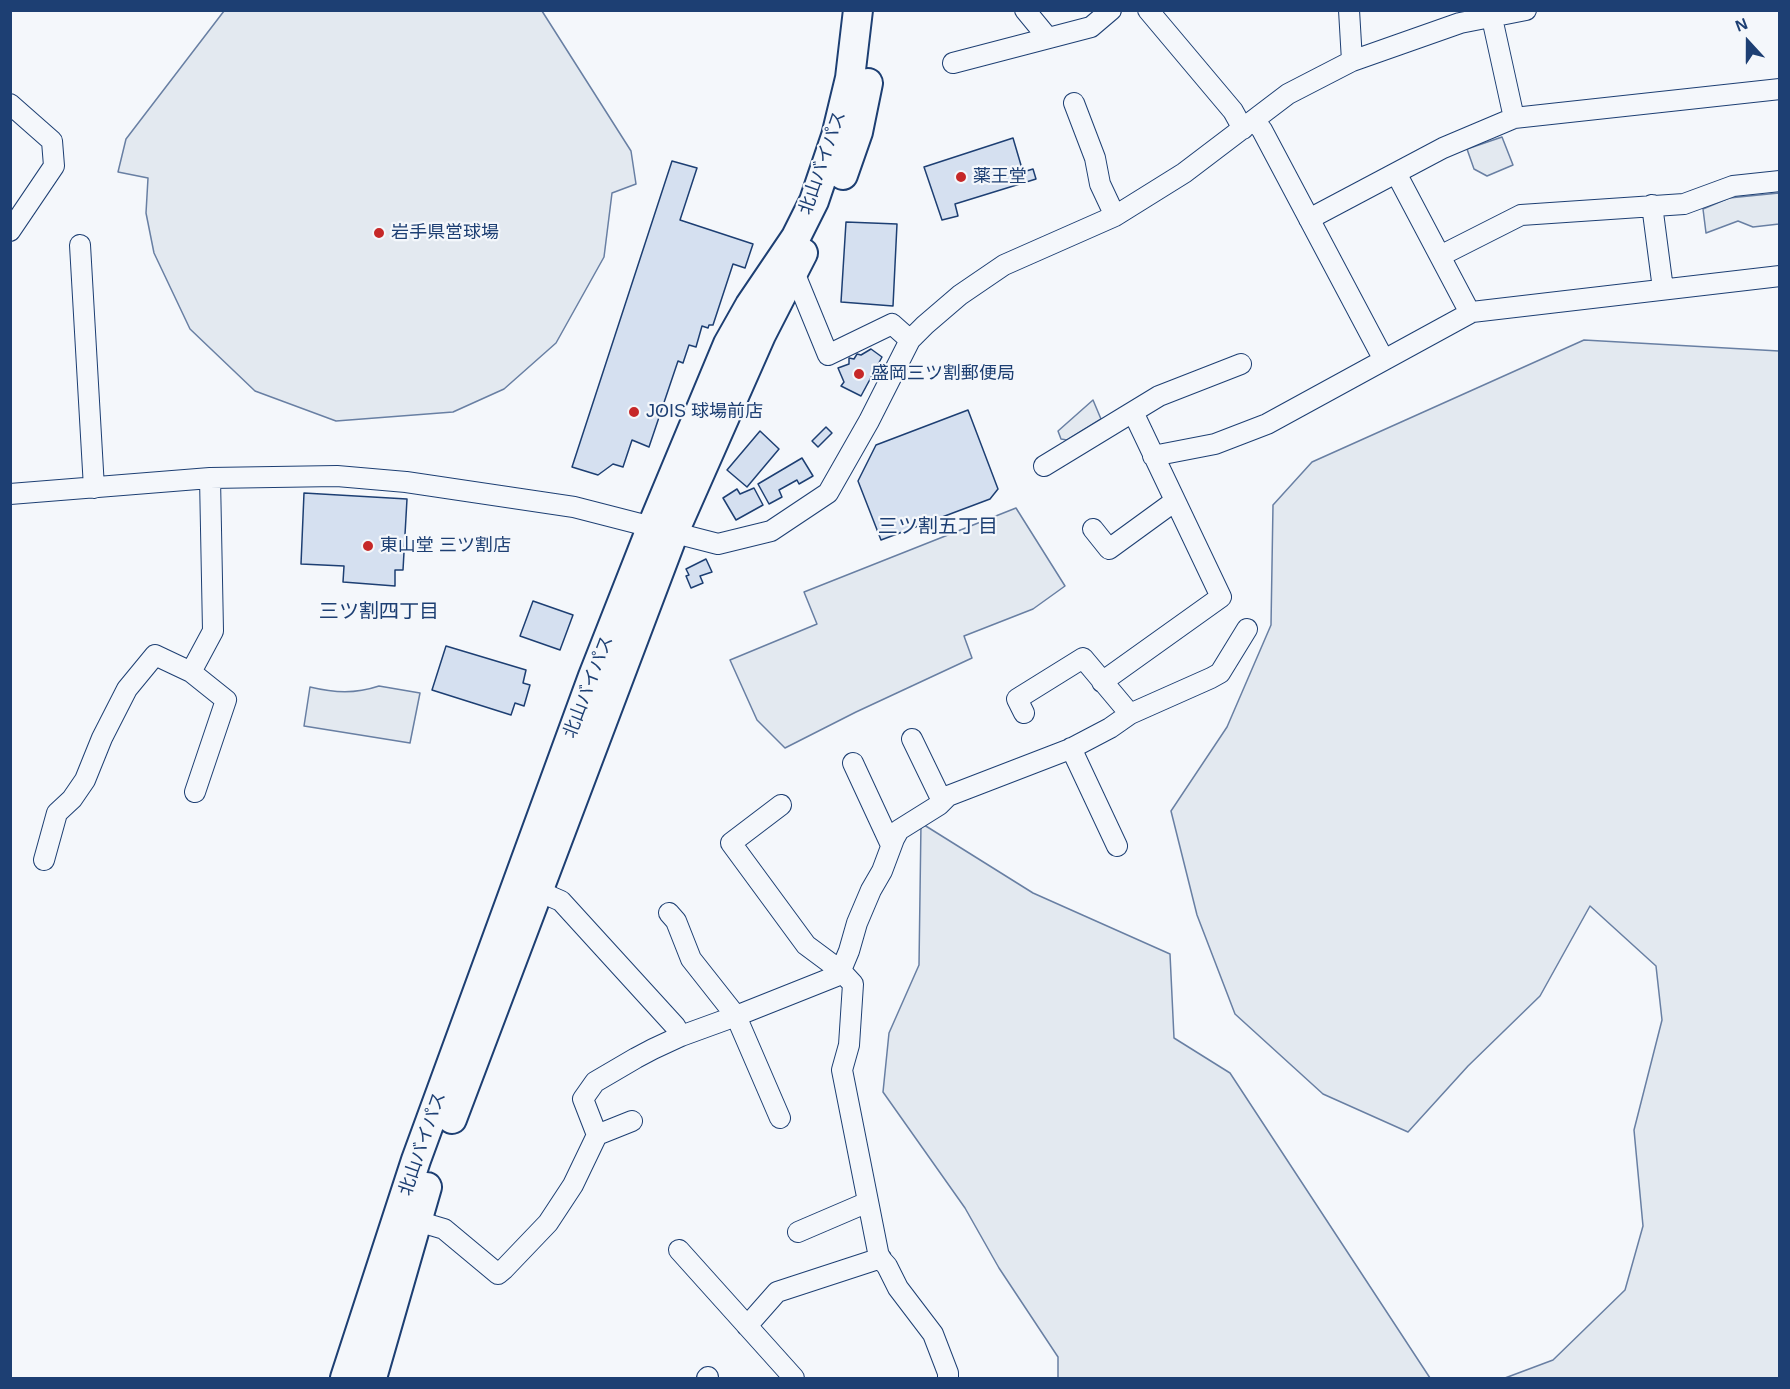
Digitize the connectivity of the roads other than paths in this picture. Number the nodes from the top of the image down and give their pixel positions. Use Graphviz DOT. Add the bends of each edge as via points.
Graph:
graph roads {
  1 [pos="858,10"];
  2 [pos="872,10"];
  3 [pos="1025,10"];
  4 [pos="1111,10"];
  5 [pos="1148,10"];
  6 [pos="1349,10"];
  7 [pos="1526,10"];
  8 [pos="1492,18"];
  9 [pos="1048,38"];
  10 [pos="1352,61"];
  11 [pos="953,63"];
  12 [pos="1779,89"];
  13 [pos="1074,103"];
  14 [pos="10,104"];
  15 [pos="1514,118"];
  16 [pos="1248,124"];
  17 [pos="1396,173"];
  18 [pos="1779,181"];
  19 [pos="1652,205"];
  20 [pos="1115,216"];
  21 [pos="1309,219"];
  22 [pos="10,231"];
  23 [pos="80,245"];
  24 [pos="1440,256"];
  25 [pos="794,272"];
  26 [pos="1779,276"];
  27 [pos="1663,289"];
  28 [pos="1470,313"];
  29 [pos="910,340"];
  30 [pos="1384,360"];
  31 [pos="1242,364"];
  32 [pos="1133,412"];
  33 [pos="1154,456"];
  34 [pos="1044,466"];
  35 [pos="210,478"];
  36 [pos="94,488"];
  37 [pos="10,494"];
  38 [pos="1175,501"];
  39 [pos="663,529"];
  40 [pos="1093,529"];
  41 [pos="1247,629"];
  42 [pos="191,672"];
  43 [pos="1102,682"];
  44 [pos="1024,713"];
  45 [pos="1130,714"];
  46 [pos="912,739"];
  47 [pos="1071,748"];
  48 [pos="853,763"];
  49 [pos="195,792"];
  50 [pos="942,801"];
  51 [pos="781,805"];
  52 [pos="891,845"];
  53 [pos="1117,846"];
  54 [pos="44,860"];
  55 [pos="538,891"];
  56 [pos="669,913"];
  57 [pos="841,971"];
  58 [pos="736,1016"];
  59 [pos="681,1036"];
  60 [pos="780,1118"];
  61 [pos="632,1121"];
  62 [pos="597,1135"];
  63 [pos="868,1202"];
  64 [pos="417,1221"];
  65 [pos="798,1232"];
  66 [pos="679,1250"];
  67 [pos="880,1258"];
  68 [pos="747,1326"];
  69 [pos="345,1378"];
  70 [pos="372,1378"];
  71 [pos="794,1378"];
  72 [pos="948,1378"];
  1 -- 39 [label="highway, 北山バイパス" via="850,78 814,201 796,237 728,344"];
  2 -- 25 [label="highway, 北山バイパス" via="867,85 858,132 841,182"];
  3 -- 9 [label="street"];
  4 -- 9 [label="street" via="1091,27"];
  5 -- 16 [label="street"];
  6 -- 10 [label="street"];
  7 -- 8 [label="street"];
  8 -- 10 [label="street" via="1460,23"];
  8 -- 15 [label="street"];
  9 -- 11 [label="street"];
  10 -- 16 [label="street" via="1288,94"];
  12 -- 15 [label="street"];
  13 -- 20 [label="street" via="1095,158 1100,184"];
  14 -- 22 [label="street" via="52,141 54,166"];
  15 -- 17 [label="street"];
  16 -- 20 [label="street" via="1184,173"];
  16 -- 21 [label="street" via="1262,130"];
  17 -- 21 [label="street"];
  17 -- 24 [label="street"];
  18 -- 19 [label="street" via="1734,186 1684,204"];
  19 -- 24 [label="street" via="1521,215"];
  19 -- 27 [label="street"];
  20 -- 29 [label="street" via="1004,265 960,295"];
  21 -- 30 [label="street"];
  23 -- 36 [label="street"];
  24 -- 28 [label="street"];
  25 -- 29 [label="street" via="828,355 892,324"];
  25 -- 39 [label="highway, 北山バイパス"];
  26 -- 27 [label="street"];
  27 -- 28 [label="street"];
  28 -- 30 [label="street"];
  29 -- 39 [label="street" via="828,493 771,531 718,544"];
  30 -- 33 [label="street" via="1267,424 1215,444"];
  31 -- 32 [label="street" via="1159,396"];
  32 -- 33 [label="street"];
  32 -- 34 [label="street"];
  33 -- 38 [label="street"];
  35 -- 36 [label="street"];
  35 -- 39 [label="street" via="338,476 406,482 574,507"];
  35 -- 42 [label="street" via="213,631"];
  36 -- 37 [label="street"];
  38 -- 40 [label="street" via="1109,549"];
  38 -- 43 [label="street" via="1221,597"];
  39 -- 55 [label="highway, 北山バイパス"];
  39 -- 69 [label="highway, 北山バイパス" via="593,676 420,1149"];
  41 -- 45 [label="street" via="1220,673"];
  42 -- 49 [label="street" via="226,700"];
  42 -- 54 [label="street" via="155,654 137,675 107,728 85,780 57,813"];
  43 -- 44 [label="street" via="1083,658 1017,699"];
  43 -- 45 [label="street"];
  45 -- 47 [label="street"];
  46 -- 50 [label="street"];
  47 -- 50 [label="street"];
  47 -- 53 [label="street"];
  48 -- 52 [label="street"];
  50 -- 52 [label="street" via="899,830"];
  51 -- 57 [label="street" via="731,843 806,945"];
  52 -- 57 [label="street"];
  55 -- 59 [label="street" via="561,901"];
  55 -- 64 [label="highway, 北山バイパス"];
  56 -- 58 [label="street" via="691,959"];
  57 -- 58 [label="street"];
  57 -- 63 [label="street" via="853,984 849,1045 842,1070"];
  58 -- 59 [label="street"];
  58 -- 60 [label="street"];
  59 -- 62 [label="street" via="595,1083 583,1100"];
  61 -- 62 [label="street"];
  62 -- 64 [label="street" via="573,1185 548,1223 498,1274 444,1229"];
  63 -- 65 [label="street"];
  63 -- 67 [label="street"];
  64 -- 70 [label="highway, 北山バイパス"];
  66 -- 68 [label="street"];
  67 -- 68 [label="street" via="777,1292"];
  67 -- 72 [label="street" via="933,1334"];
  68 -- 71 [label="street"];
}
